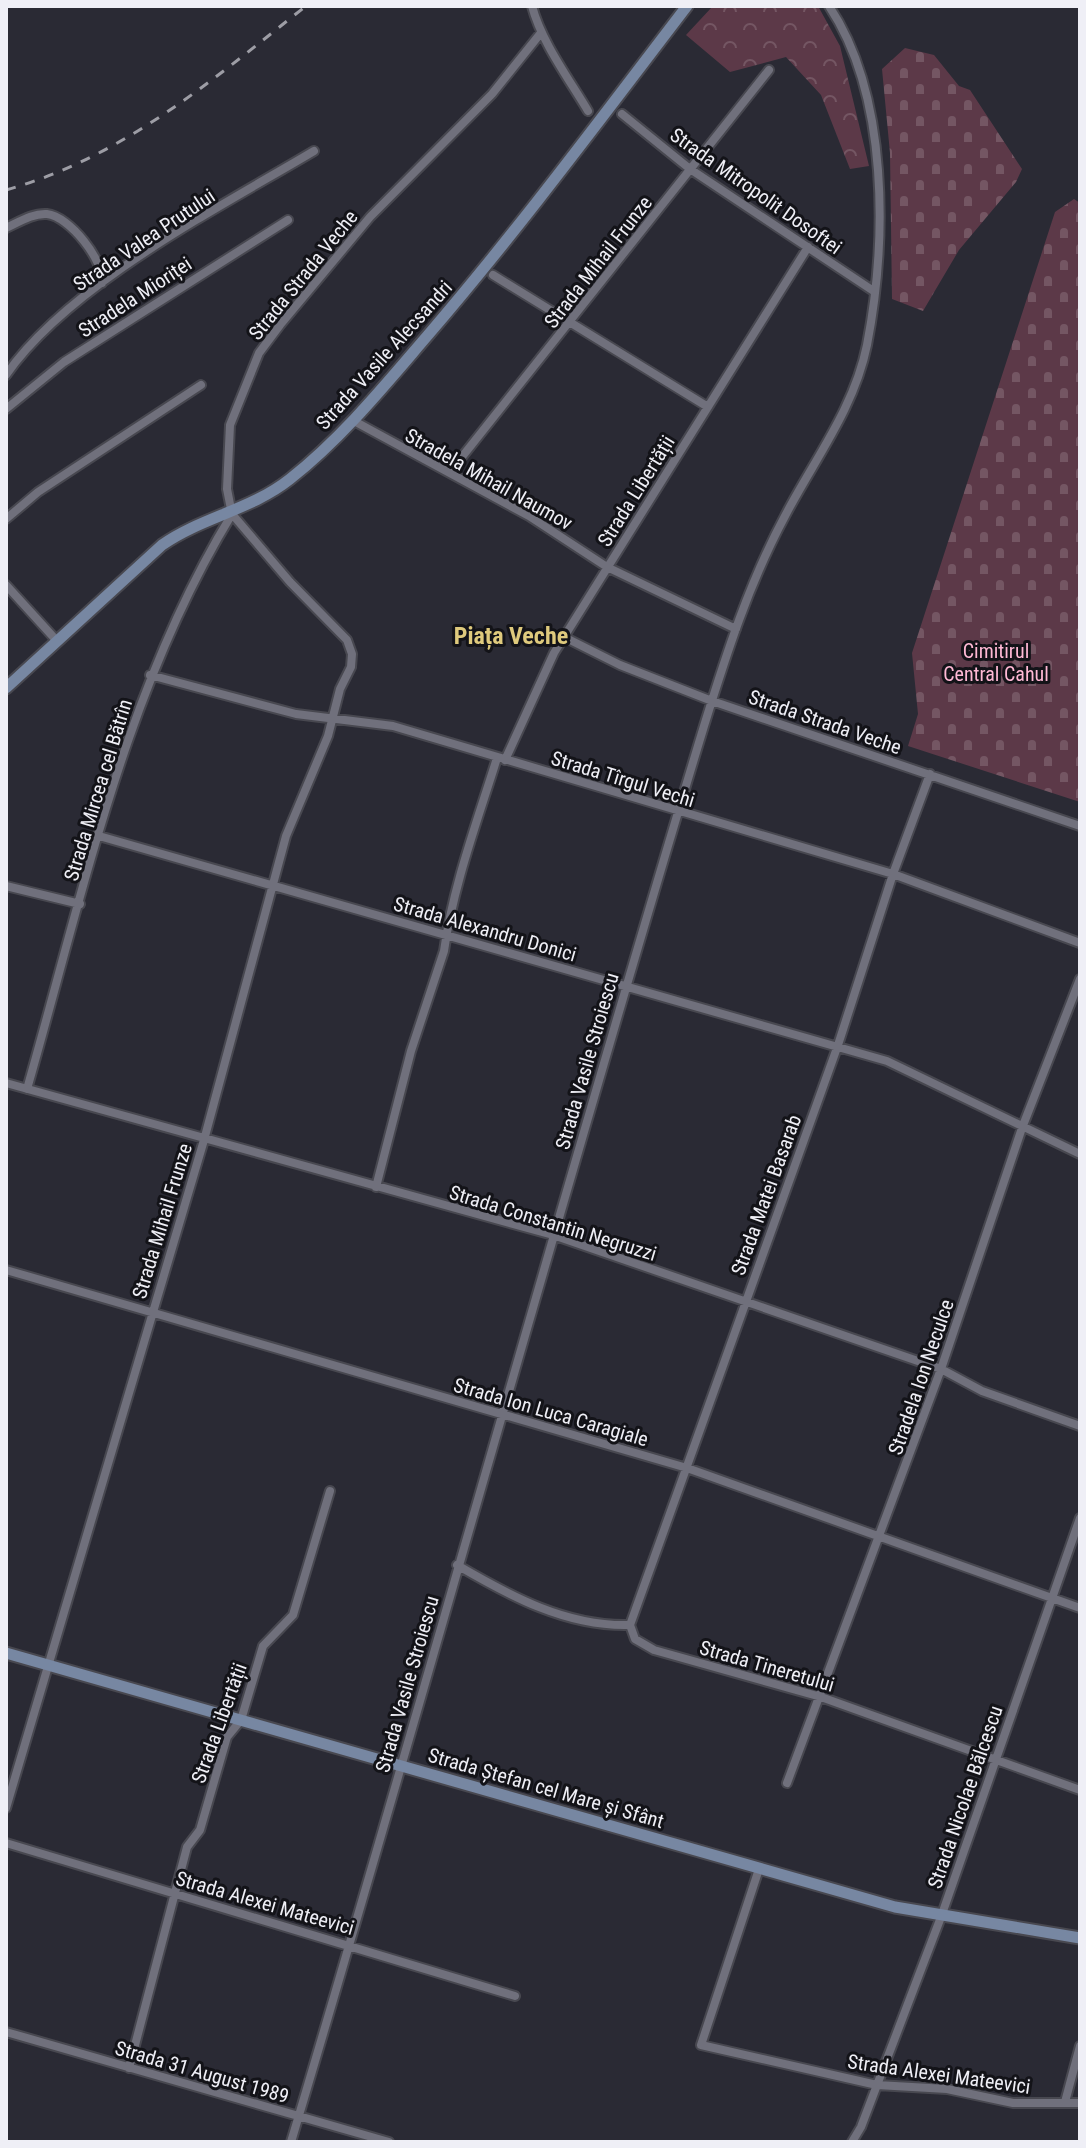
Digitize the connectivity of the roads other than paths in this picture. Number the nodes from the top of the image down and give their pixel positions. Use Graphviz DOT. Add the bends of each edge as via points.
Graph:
graph roads {
  1 [pos="532,6"];
  2 [pos="687,6"];
  3 [pos="829,6"];
  4 [pos="540,34"];
  5 [pos="769,70"];
  6 [pos="588,111"];
  7 [pos="622,114"];
  8 [pos="314,151"];
  9 [pos="690,169"];
  10 [pos="288,220"];
  11 [pos="6,228"];
  12 [pos="808,247"];
  13 [pos="493,275"];
  14 [pos="102,283"];
  15 [pos="875,292"];
  16 [pos="570,324"];
  17 [pos="6,375"];
  18 [pos="201,385"];
  19 [pos="708,407"];
  20 [pos="6,409"];
  21 [pos="354,421"];
  22 [pos="450,472"];
  23 [pos="232,514"];
  24 [pos="6,519"];
  25 [pos="607,567"];
  26 [pos="6,585"];
  27 [pos="736,629"];
  28 [pos="564,637"];
  29 [pos="57,641"];
  30 [pos="150,675"];
  31 [pos="6,688"];
  32 [pos="712,701"];
  33 [pos="334,720"];
  34 [pos="501,759"];
  35 [pos="930,774"];
  36 [pos="679,813"];
  37 [pos="1080,826"];
  38 [pos="99,836"];
  39 [pos="893,874"];
  40 [pos="271,884"];
  41 [pos="6,886"];
  42 [pos="80,904"];
  43 [pos="444,935"];
  44 [pos="1080,943"];
  45 [pos="1080,979"];
  46 [pos="625,984"];
  47 [pos="838,1045"];
  48 [pos="6,1083"];
  49 [pos="27,1089"];
  50 [pos="1022,1128"];
  51 [pos="204,1140"];
  52 [pos="1080,1154"];
  53 [pos="376,1187"];
  54 [pos="553,1235"];
  55 [pos="6,1270"];
  56 [pos="744,1303"];
  57 [pos="152,1313"];
  58 [pos="941,1369"];
  59 [pos="502,1414"];
  60 [pos="1080,1426"];
  61 [pos="687,1468"];
  62 [pos="330,1491"];
  63 [pos="1080,1518"];
  64 [pos="880,1538"];
  65 [pos="457,1565"];
  66 [pos="1052,1598"];
  67 [pos="1080,1608"];
  68 [pos="630,1625"];
  69 [pos="6,1653"];
  70 [pos="48,1665"];
  71 [pos="821,1697"];
  72 [pos="241,1720"];
  73 [pos="994,1761"];
  74 [pos="401,1765"];
  75 [pos="787,1783"];
  76 [pos="1080,1790"];
  77 [pos="6,1808"];
  78 [pos="6,1843"];
  79 [pos="759,1869"];
  80 [pos="174,1893"];
  81 [pos="941,1917"];
  82 [pos="1080,1938"];
  83 [pos="347,1944"];
  84 [pos="515,1996"];
  85 [pos="6,2032"];
  86 [pos="1080,2046"];
  87 [pos="129,2068"];
  88 [pos="877,2085"];
  89 [pos="1065,2102"];
  90 [pos="1080,2103"];
  91 [pos="299,2116"];
  92 [pos="291,2142"];
  93 [pos="389,2142"];
  94 [pos="852,2142"];
  1 -- 4 [label="street"];
  2 -- 21 [label="main road, Strada Vasile Alecsandri" via="485,269"];
  3 -- 15 [label="street, Strada Vasile Stroiescu" via="859,60 873,122"];
  4 -- 6 [label="street"];
  4 -- 23 [label="street, Strada Strada Veche" via="492,94 370,217 259,353 230,425 227,489"];
  5 -- 9 [label="street, Strada Mihail Frunze"];
  7 -- 9 [label="street, Strada Mitropolit Dosoftei"];
  8 -- 14 [label="street, Strada Valea Prutului"];
  9 -- 12 [label="street, Strada Mitropolit Dosoftei"];
  9 -- 16 [label="street, Strada Mihail Frunze"];
  10 -- 20 [label="street, Stradela Mioriței" via="64,362"];
  11 -- 14 [label="street" via="37,214 62,219 102,266"];
  12 -- 15 [label="street, Strada Mitropolit Dosoftei"];
  12 -- 19 [label="street, Strada Libertății"];
  13 -- 16 [label="street"];
  14 -- 17 [label="street, Strada Valea Prutului" via="20,354"];
  15 -- 27 [label="street, Strada Vasile Stroiescu" via="863,364 847,406 785,516"];
  16 -- 19 [label="street"];
  16 -- 22 [label="street, Strada Mihail Frunze"];
  18 -- 24 [label="street" via="38,492"];
  19 -- 25 [label="street, Strada Libertății"];
  21 -- 22 [label="street, Stradela Mihail Naumov"];
  21 -- 23 [label="main road, Strada Vasile Alecsandri" via="287,482"];
  22 -- 25 [label="street, Stradela Mihail Naumov"];
  23 -- 29 [label="main road, Strada Vasile Alecsandri" via="162,545"];
  23 -- 30 [label="street, Strada Mircea cel Bătrîn"];
  23 -- 33 [label="street, Strada Mihail Frunze" via="350,647 351,667"];
  25 -- 27 [label="street, Stradela Mihail Naumov"];
  25 -- 28 [label="street, Strada Libertății"];
  26 -- 29 [label="street"];
  27 -- 32 [label="street, Strada Vasile Stroiescu"];
  28 -- 32 [label="street, Strada Strada Veche"];
  28 -- 34 [label="street, Strada Libertății"];
  29 -- 31 [label="main road, Strada Vasile Alecsandri"];
  30 -- 33 [label="street, Strada Tîrgul Vechi"];
  30 -- 38 [label="street, Strada Mircea cel Bătrîn"];
  32 -- 35 [label="street, Strada Strada Veche"];
  32 -- 36 [label="street, Strada Vasile Stroiescu"];
  33 -- 34 [label="street, Strada Tîrgul Vechi" via="371,720"];
  33 -- 40 [label="street, Strada Mihail Frunze" via="298,801"];
  34 -- 36 [label="street, Strada Tîrgul Vechi"];
  34 -- 43 [label="street, Strada Libertății"];
  35 -- 37 [label="street, Strada Strada Veche"];
  35 -- 39 [label="street, Strada Matei Basarab"];
  36 -- 39 [label="street, Strada Tîrgul Vechi"];
  36 -- 46 [label="street, Strada Vasile Stroiescu"];
  38 -- 40 [label="street, Strada Alexandru Donici"];
  38 -- 42 [label="street, Strada Mircea cel Bătrîn"];
  39 -- 44 [label="street, Strada Tîrgul Vechi"];
  39 -- 47 [label="street, Strada Matei Basarab"];
  40 -- 43 [label="street, Strada Alexandru Donici"];
  40 -- 51 [label="street, Strada Mihail Frunze"];
  41 -- 42 [label="street"];
  42 -- 49 [label="street, Strada Mircea cel Bătrîn"];
  43 -- 46 [label="street, Strada Alexandru Donici"];
  43 -- 53 [label="street, Strada Libertății" via="442,959 411,1051"];
  45 -- 50 [label="street, Stradela Ion Neculce"];
  46 -- 47 [label="street, Strada Alexandru Donici"];
  46 -- 54 [label="street, Strada Vasile Stroiescu"];
  47 -- 50 [label="street, Strada Alexandru Donici" via="887,1061"];
  47 -- 56 [label="street, Strada Matei Basarab"];
  48 -- 49 [label="street, Strada Constantin Negruzzi"];
  49 -- 51 [label="street, Strada Constantin Negruzzi"];
  50 -- 52 [label="street, Strada Alexandru Donici"];
  50 -- 58 [label="street, Stradela Ion Neculce"];
  51 -- 53 [label="street, Strada Constantin Negruzzi"];
  51 -- 57 [label="street, Strada Mihail Frunze"];
  53 -- 54 [label="street, Strada Constantin Negruzzi"];
  54 -- 56 [label="street, Strada Constantin Negruzzi"];
  54 -- 59 [label="street, Strada Vasile Stroiescu"];
  55 -- 57 [label="street, Strada Ion Luca Caragiale"];
  56 -- 58 [label="street, Strada Constantin Negruzzi"];
  56 -- 61 [label="street, Strada Matei Basarab"];
  57 -- 59 [label="street, Strada Ion Luca Caragiale"];
  57 -- 70 [label="street, Strada Mihail Frunze"];
  58 -- 60 [label="street, Strada Constantin Negruzzi" via="982,1391"];
  58 -- 64 [label="street, Stradela Ion Neculce"];
  59 -- 61 [label="street, Strada Ion Luca Caragiale"];
  59 -- 65 [label="street, Strada Vasile Stroiescu"];
  61 -- 64 [label="street, Strada Ion Luca Caragiale"];
  61 -- 68 [label="street, Strada Matei Basarab"];
  62 -- 72 [label="street, Strada Libertății" via="293,1615 263,1646"];
  63 -- 66 [label="street, Strada Nicolae Bălcescu"];
  64 -- 66 [label="street, Strada Ion Luca Caragiale"];
  64 -- 71 [label="street, Stradela Ion Neculce"];
  65 -- 68 [label="street" via="577,1621"];
  65 -- 74 [label="street, Strada Vasile Stroiescu"];
  66 -- 67 [label="street, Strada Ion Luca Caragiale"];
  66 -- 73 [label="street, Strada Nicolae Bălcescu"];
  68 -- 71 [label="street, Strada Tineretului" via="635,1639 654,1650"];
  69 -- 70 [label="main road, Strada Ștefan cel Mare și Sfânt"];
  70 -- 72 [label="main road, Strada Ștefan cel Mare și Sfânt"];
  70 -- 77 [label="street, Strada Mihail Frunze"];
  71 -- 73 [label="street, Strada Tineretului"];
  71 -- 75 [label="street, Stradela Ion Neculce"];
  72 -- 74 [label="main road, Strada Ștefan cel Mare și Sfânt"];
  72 -- 80 [label="street, Strada Libertății" via="227,1737 200,1830 187,1847"];
  73 -- 76 [label="street, Strada Tineretului"];
  73 -- 81 [label="street, Strada Nicolae Bălcescu"];
  74 -- 79 [label="main road, Strada Ștefan cel Mare și Sfânt"];
  74 -- 83 [label="street, Strada Vasile Stroiescu"];
  78 -- 80 [label="street, Strada Alexei Mateevici"];
  79 -- 81 [label="main road, Strada Ștefan cel Mare și Sfânt"];
  79 -- 88 [label="street, Strada Alexei Mateevici" via="701,2045"];
  80 -- 83 [label="street, Strada Alexei Mateevici"];
  80 -- 87 [label="street, Strada Libertății"];
  81 -- 82 [label="main road, Strada Ștefan cel Mare și Sfânt"];
  81 -- 88 [label="street, Strada Nicolae Bălcescu"];
  83 -- 84 [label="street, Strada Alexei Mateevici"];
  83 -- 91 [label="street, Strada Vasile Stroiescu"];
  85 -- 87 [label="street, Strada 31 August 1989"];
  86 -- 89 [label="street"];
  87 -- 91 [label="street, Strada 31 August 1989"];
  88 -- 89 [label="street, Strada Alexei Mateevici" via="947,2089 1013,2103"];
  88 -- 94 [label="street, Strada Nicolae Bălcescu"];
  89 -- 90 [label="street, Strada Alexei Mateevici"];
  91 -- 92 [label="street, Strada Vasile Stroiescu"];
  91 -- 93 [label="street, Strada 31 August 1989"];
}
